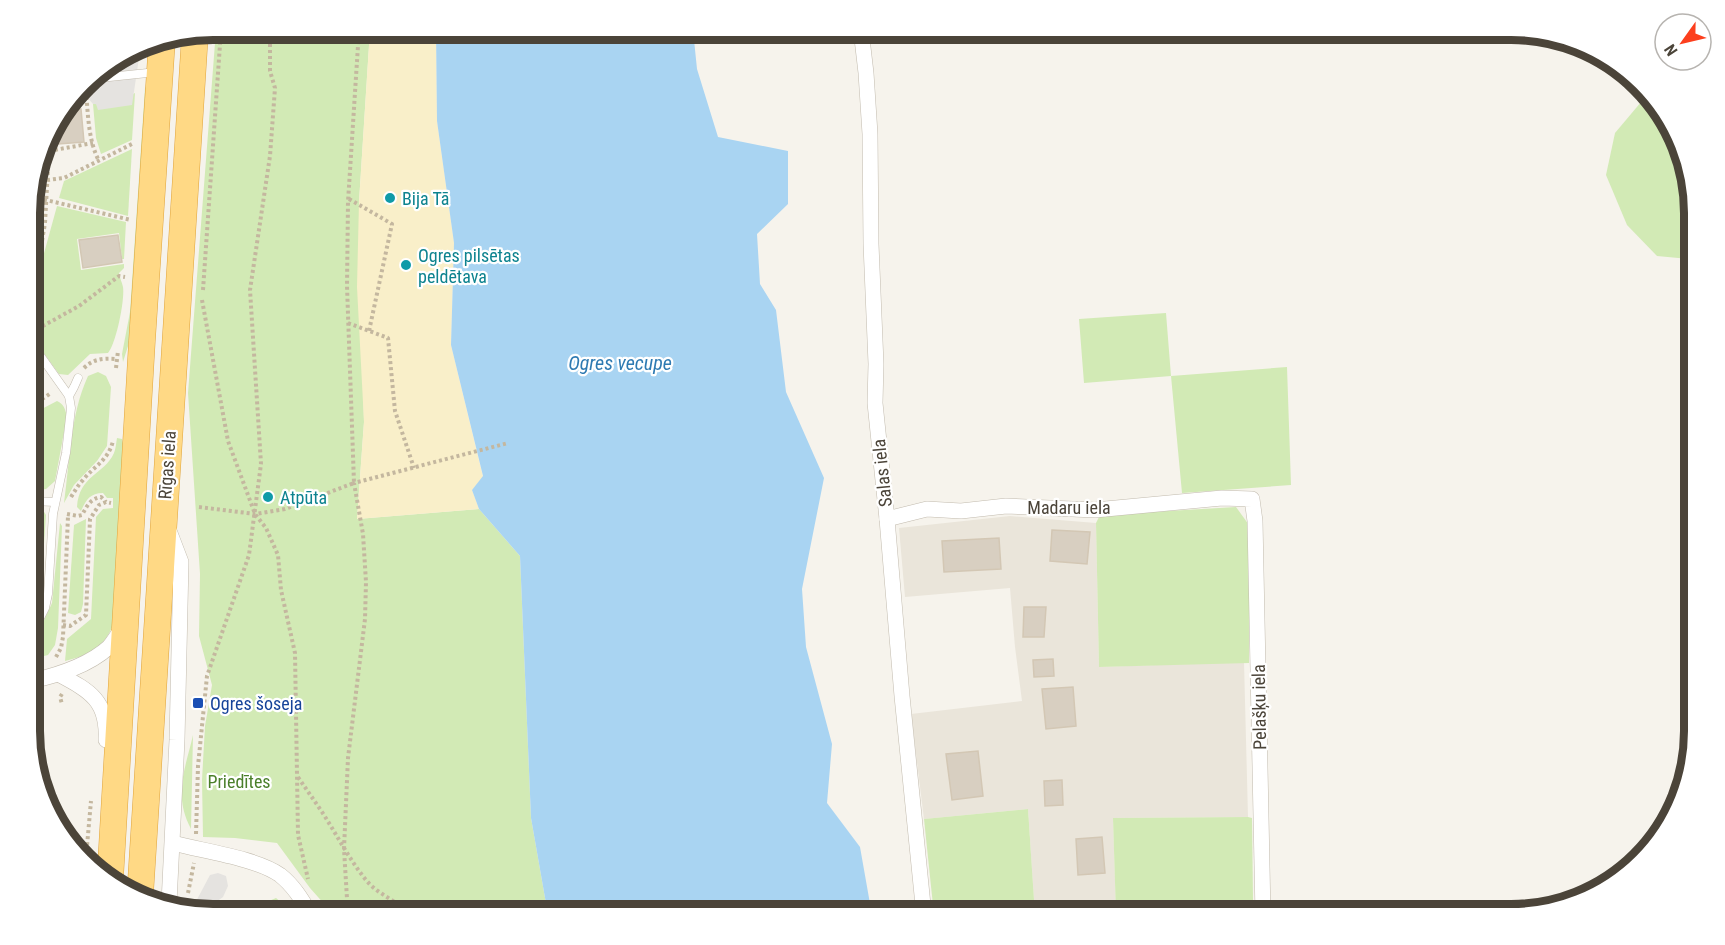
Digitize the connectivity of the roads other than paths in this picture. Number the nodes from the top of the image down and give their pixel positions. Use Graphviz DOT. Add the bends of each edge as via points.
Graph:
graph roads {
  1 [pos="862,40"];
  2 [pos="195,42"];
  3 [pos="161,49"];
  4 [pos="160,72"];
  5 [pos="107,77"];
  6 [pos="41,356"];
  7 [pos="78,378"];
  8 [pos="69,396"];
  9 [pos="1252,499"];
  10 [pos="40,501"];
  11 [pos="55,502"];
  12 [pos="164,517"];
  13 [pos="887,519"];
  14 [pos="40,618"];
  15 [pos="126,622"];
  16 [pos="60,675"];
  17 [pos="40,679"];
  18 [pos="113,818"];
  19 [pos="173,843"];
  20 [pos="110,870"];
  21 [pos="140,888"];
  22 [pos="169,898"];
  23 [pos="305,904"];
  24 [pos="923,904"];
  25 [pos="1263,904"];
  1 -- 13 [label="street, Salas iela" via="870,134 875,403"];
  2 -- 12 [label="highway, Rīgas iela"];
  3 -- 4 [label="highway, Rīgas iela"];
  4 -- 5 [label="lane"];
  4 -- 15 [label="highway, Rīgas iela"];
  6 -- 8 [label="lane"];
  7 -- 8 [label="lane"];
  8 -- 11 [label="lane" via="66,453"];
  9 -- 13 [label="street, Madaru iela" via="1222,498 1095,510 1006,506 961,511 927,509"];
  9 -- 25 [label="street, Pelašķu iela"];
  10 -- 11 [label="lane"];
  11 -- 14 [label="lane" via="48,594"];
  12 -- 19 [label="street" via="181,562"];
  12 -- 21 [label="highway, Rīgas iela"];
  13 -- 24 [label="street, Salas iela"];
  15 -- 16 [label="street" via="109,646"];
  15 -- 18 [label="highway, Rīgas iela"];
  16 -- 17 [label="street"];
  16 -- 18 [label="street" via="97,701 107,722 103,791"];
  18 -- 20 [label="highway, Rīgas iela"];
  19 -- 22 [label="street"];
  19 -- 23 [label="street" via="256,863 279,874"];
}
